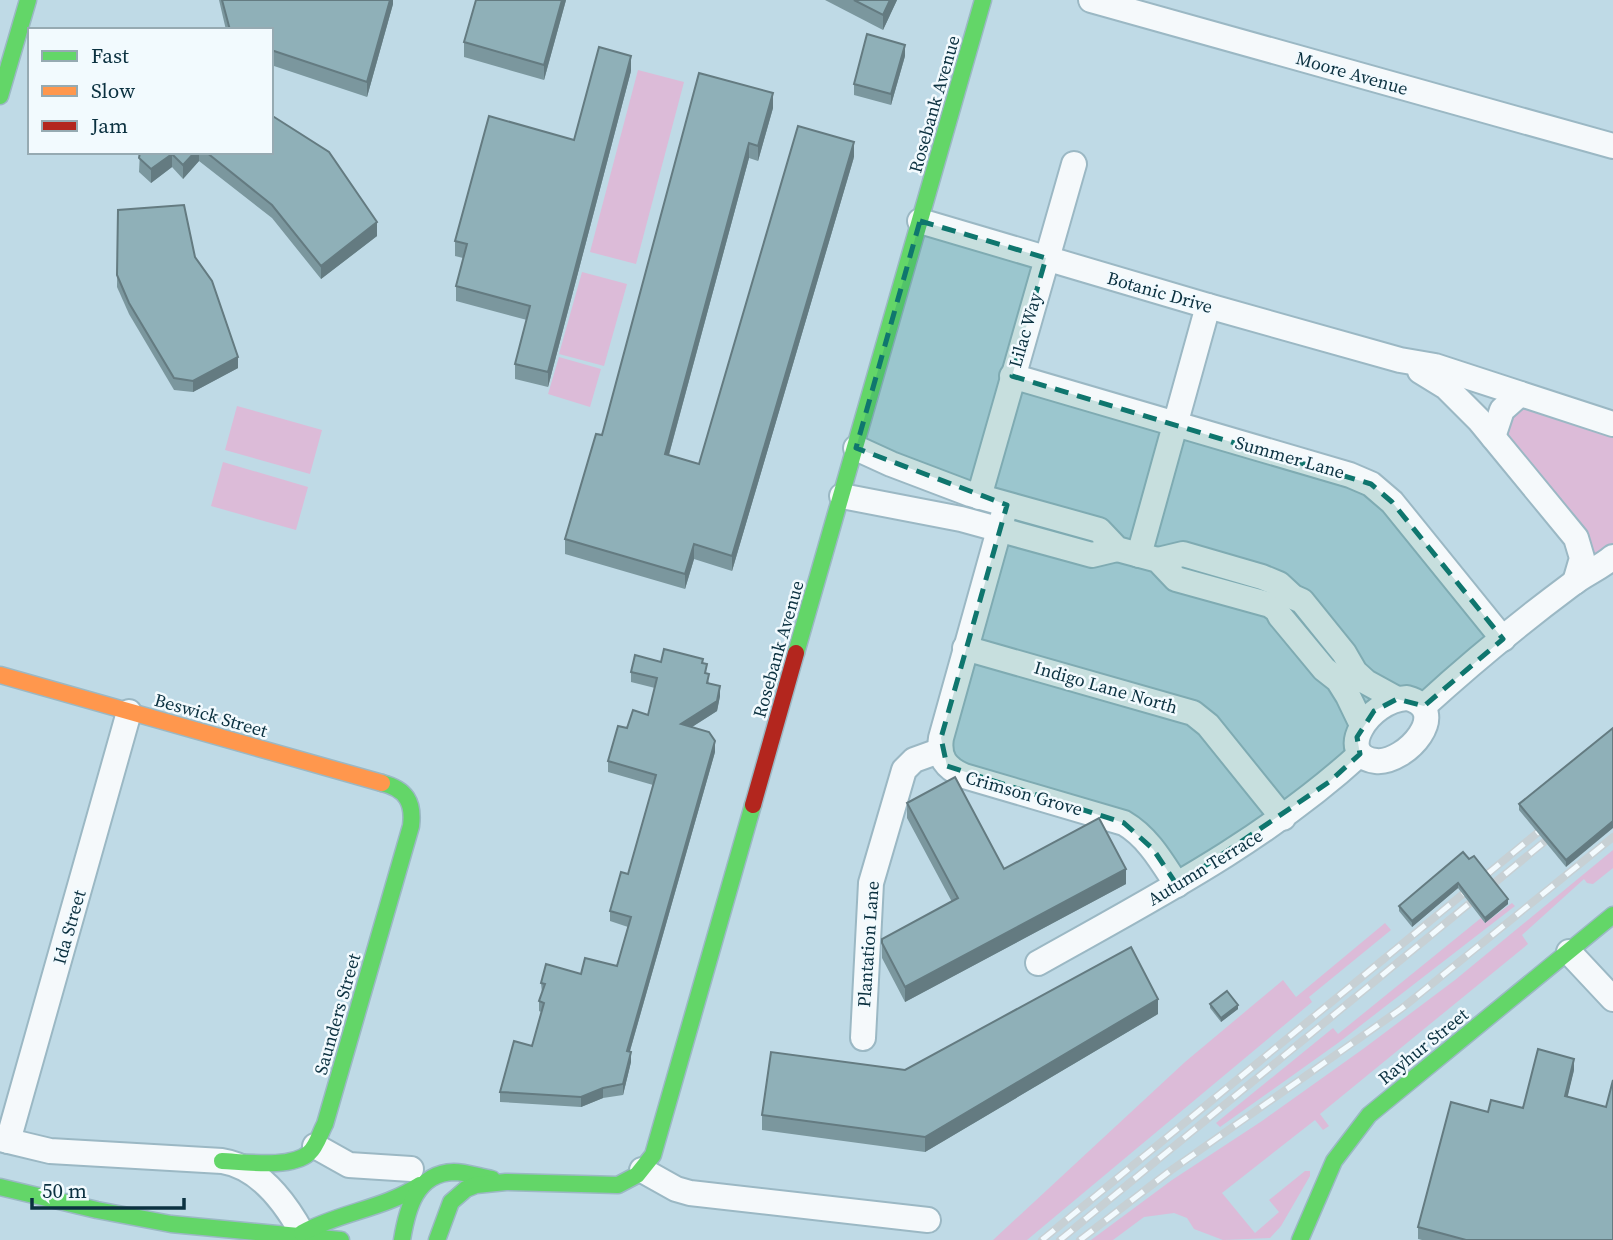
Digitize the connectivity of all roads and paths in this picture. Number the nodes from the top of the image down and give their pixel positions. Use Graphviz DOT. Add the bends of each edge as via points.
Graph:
graph roads {
  1 [pos="28,0"];
  2 [pos="983,0"];
  3 [pos="1091,0"];
  4 [pos="0,96"];
  5 [pos="1613,146"];
  6 [pos="1074,164"];
  7 [pos="920,221"];
  8 [pos="1046,258"];
  9 [pos="1208,306"];
  10 [pos="1400,360"];
  11 [pos="1012,376"];
  12 [pos="1520,394"];
  13 [pos="1175,424"];
  14 [pos="1613,424"];
  15 [pos="1493,437"];
  16 [pos="856,448"];
  17 [pos="842,496"];
  18 [pos="979,496"];
  19 [pos="1003,517"];
  20 [pos="1138,555"];
  21 [pos="1613,557"];
  22 [pos="1575,582"];
  23 [pos="1503,639"];
  24 [pos="965,648"];
  25 [pos="0,675"];
  26 [pos="1397,699"];
  27 [pos="1424,706"];
  28 [pos="129,712"];
  29 [pos="1362,725"];
  30 [pos="939,751"];
  31 [pos="1360,754"];
  32 [pos="408,797"];
  33 [pos="1283,818"];
  34 [pos="1177,885"];
  35 [pos="1613,915"];
  36 [pos="1569,951"];
  37 [pos="1038,963"];
  38 [pos="1613,999"];
  39 [pos="863,1038"];
  40 [pos="317,1139"];
  41 [pos="4,1140"];
  42 [pos="222,1161"];
  43 [pos="642,1170"];
  44 [pos="416,1177"];
  45 [pos="506,1182"];
  46 [pos="0,1187"];
  47 [pos="49,1199"];
  48 [pos="928,1220"];
  49 [pos="88,1224"];
  50 [pos="302,1233"];
  51 [pos="1297,1239"];
  52 [pos="341,1240"];
  53 [pos="402,1240"];
  54 [pos="437,1240"];
  1 -- 4 [label="street"];
  2 -- 7 [label="street, Rosebank Avenue"];
  3 -- 5 [label="street, Moore Avenue"];
  6 -- 8 [label="street, Lilac Way"];
  7 -- 8 [label="street, Botanic Drive"];
  7 -- 16 [label="street, Rosebank Avenue"];
  8 -- 9 [label="street, Botanic Drive"];
  8 -- 11 [label="street, Lilac Way"];
  9 -- 10 [label="street, Botanic Drive"];
  9 -- 13 [label="street"];
  10 -- 12 [label="street, Botanic Drive" via="1435,366"];
  10 -- 15 [label="street, Botanic Drive" via="1446,387"];
  11 -- 13 [label="street, Summer Lane"];
  11 -- 18 [label="street, Lilac Way"];
  12 -- 14 [label="street, Botanic Drive"];
  12 -- 15 [label="street" via="1502,410"];
  13 -- 20 [label="street"];
  13 -- 23 [label="street, Summer Lane" via="1371,484 1392,502"];
  15 -- 22 [label="street, Botanic Drive" via="1579,544 1581,567"];
  16 -- 17 [label="street, Rosebank Avenue"];
  16 -- 18 [label="street"];
  17 -- 19 [label="street" via="949,517"];
  17 -- 43 [label="street, Rosebank Avenue" via="658,1141"];
  18 -- 19 [label="street"];
  19 -- 20 [label="street" via="1099,530"];
  19 -- 24 [label="street"];
  20 -- 26 [label="street" via="1183,554 1279,584 1302,601 1356,673"];
  20 -- 29 [label="street" via="1176,579 1275,607 1338,680"];
  21 -- 22 [label="street"];
  22 -- 23 [label="street"];
  23 -- 27 [label="street"];
  24 -- 30 [label="street"];
  24 -- 33 [label="street, Indigo Lane North" via="1193,713 1208,725"];
  25 -- 28 [label="street, Beswick Street"];
  26 -- 27 [label="street"];
  26 -- 29 [label="street" via="1374,711"];
  27 -- 31 [label="street" via="1422,732 1406,750 1376,761"];
  28 -- 32 [label="street, Beswick Street" via="394,786"];
  28 -- 41 [label="street, Ida Street"];
  29 -- 31 [label="street" via="1357,737"];
  30 -- 34 [label="street, Crimson Grove" via="947,766 964,776 1124,823 1153,849"];
  30 -- 39 [label="street, Plantation Lane" via="914,760 904,770 873,871"];
  31 -- 33 [label="street, Autumn Terrace"];
  32 -- 40 [label="street, Saunders Street" via="411,825"];
  33 -- 34 [label="street, Autumn Terrace"];
  34 -- 37 [label="street, Autumn Terrace"];
  35 -- 36 [label="street, Rayhur Street"];
  36 -- 38 [label="street"];
  36 -- 51 [label="street, Rayhur Street" via="1369,1115 1334,1161"];
  40 -- 42 [label="street" via="304,1157 291,1162"];
  40 -- 44 [label="street" via="349,1165"];
  41 -- 42 [label="street" via="50,1151"];
  42 -- 50 [label="street" via="243,1166 257,1176"];
  43 -- 45 [label="street" via="632,1180 610,1186"];
  43 -- 48 [label="street" via="690,1193"];
  44 -- 45 [label="street" via="452,1172"];
  44 -- 50 [label="street" via="397,1201 318,1223"];
  44 -- 53 [label="street"];
  45 -- 54 [label="street" via="471,1186 452,1199 443,1212"];
  46 -- 47 [label="street"];
  47 -- 49 [label="street"];
  47 -- 50 [label="street" via="196,1227"];
  50 -- 52 [label="street"];
}
